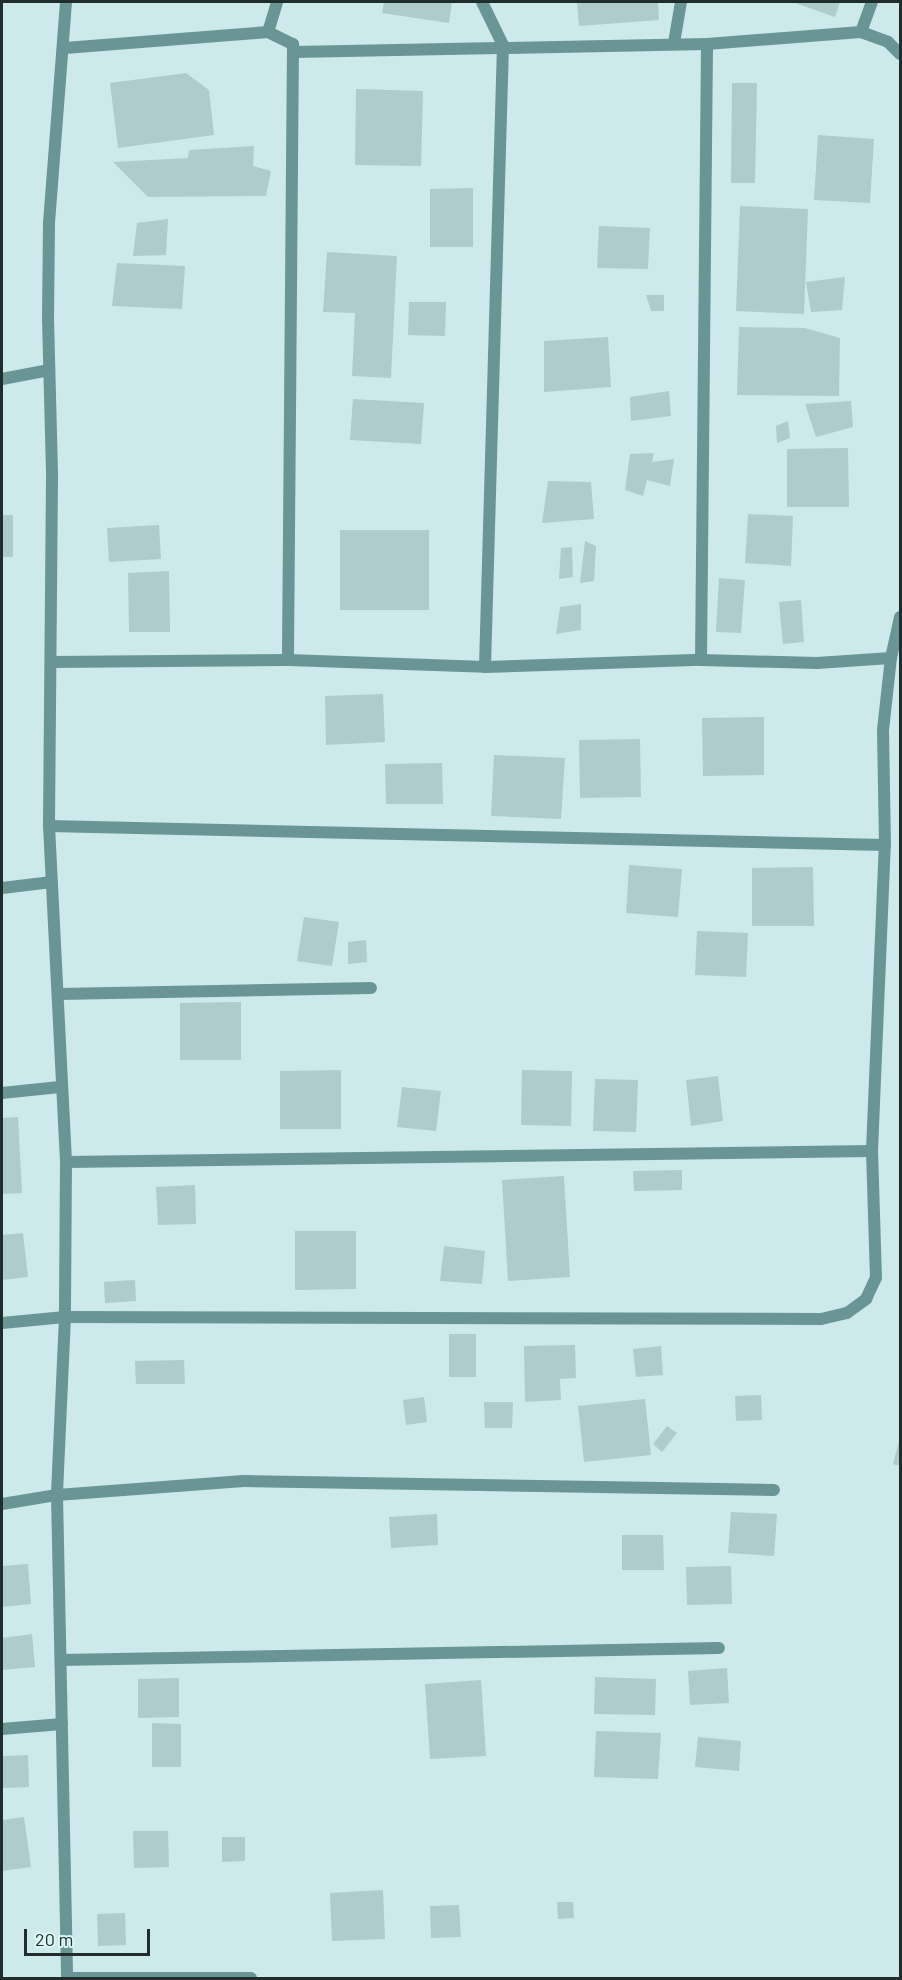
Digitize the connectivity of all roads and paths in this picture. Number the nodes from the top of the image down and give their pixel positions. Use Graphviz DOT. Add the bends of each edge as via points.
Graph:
graph roads {
  1 [pos="66,2"];
  2 [pos="277,2"];
  3 [pos="482,2"];
  4 [pos="681,2"];
  5 [pos="872,2"];
  6 [pos="268,32"];
  7 [pos="861,32"];
  8 [pos="674,43"];
  9 [pos="707,44"];
  10 [pos="503,45"];
  11 [pos="65,48"];
  12 [pos="296,52"];
  13 [pos="900,54"];
  14 [pos="49,370"];
  15 [pos="2,379"];
  16 [pos="900,617"];
  17 [pos="891,658"];
  18 [pos="288,660"];
  19 [pos="701,660"];
  20 [pos="51,662"];
  21 [pos="485,667"];
  22 [pos="50,826"];
  23 [pos="885,845"];
  24 [pos="52,882"];
  25 [pos="2,888"];
  26 [pos="371,988"];
  27 [pos="59,994"];
  28 [pos="60,1087"];
  29 [pos="2,1094"];
  30 [pos="872,1151"];
  31 [pos="66,1162"];
  32 [pos="65,1317"];
  33 [pos="2,1323"];
  34 [pos="774,1490"];
  35 [pos="57,1496"];
  36 [pos="2,1504"];
  37 [pos="718,1648"];
  38 [pos="61,1660"];
  39 [pos="62,1724"];
  40 [pos="2,1729"];
  41 [pos="67,1978"];
  42 [pos="250,1978"];
  1 -- 11 [label="street"];
  2 -- 6 [label="street"];
  3 -- 10 [label="street"];
  4 -- 8 [label="street"];
  5 -- 7 [label="street"];
  6 -- 11 [label="street"];
  6 -- 12 [label="street" via="284,37"];
  7 -- 9 [label="street"];
  7 -- 13 [label="street" via="888,42"];
  8 -- 9 [label="street"];
  8 -- 10 [label="street"];
  9 -- 19 [label="street"];
  10 -- 12 [label="street"];
  10 -- 21 [label="street"];
  11 -- 14 [label="street" via="49,223"];
  12 -- 18 [label="street"];
  14 -- 15 [label="street"];
  14 -- 20 [label="street"];
  16 -- 17 [label="street"];
  17 -- 19 [label="street" via="817,663"];
  17 -- 23 [label="street" via="883,730"];
  18 -- 20 [label="street"];
  18 -- 21 [label="street"];
  19 -- 21 [label="street"];
  20 -- 22 [label="street"];
  22 -- 23 [label="street"];
  22 -- 24 [label="street"];
  23 -- 30 [label="street"];
  24 -- 25 [label="street"];
  24 -- 27 [label="street"];
  26 -- 27 [label="street"];
  27 -- 28 [label="street"];
  28 -- 29 [label="street"];
  28 -- 31 [label="street"];
  30 -- 31 [label="street"];
  30 -- 32 [label="street" via="876,1278 866,1299 848,1313 821,1319"];
  31 -- 32 [label="street"];
  32 -- 33 [label="street"];
  32 -- 35 [label="street"];
  34 -- 35 [label="street" via="243,1481"];
  35 -- 36 [label="street"];
  35 -- 38 [label="street"];
  37 -- 38 [label="street"];
  38 -- 39 [label="street"];
  39 -- 40 [label="street"];
  39 -- 41 [label="street"];
  41 -- 42 [label="street"];
}
